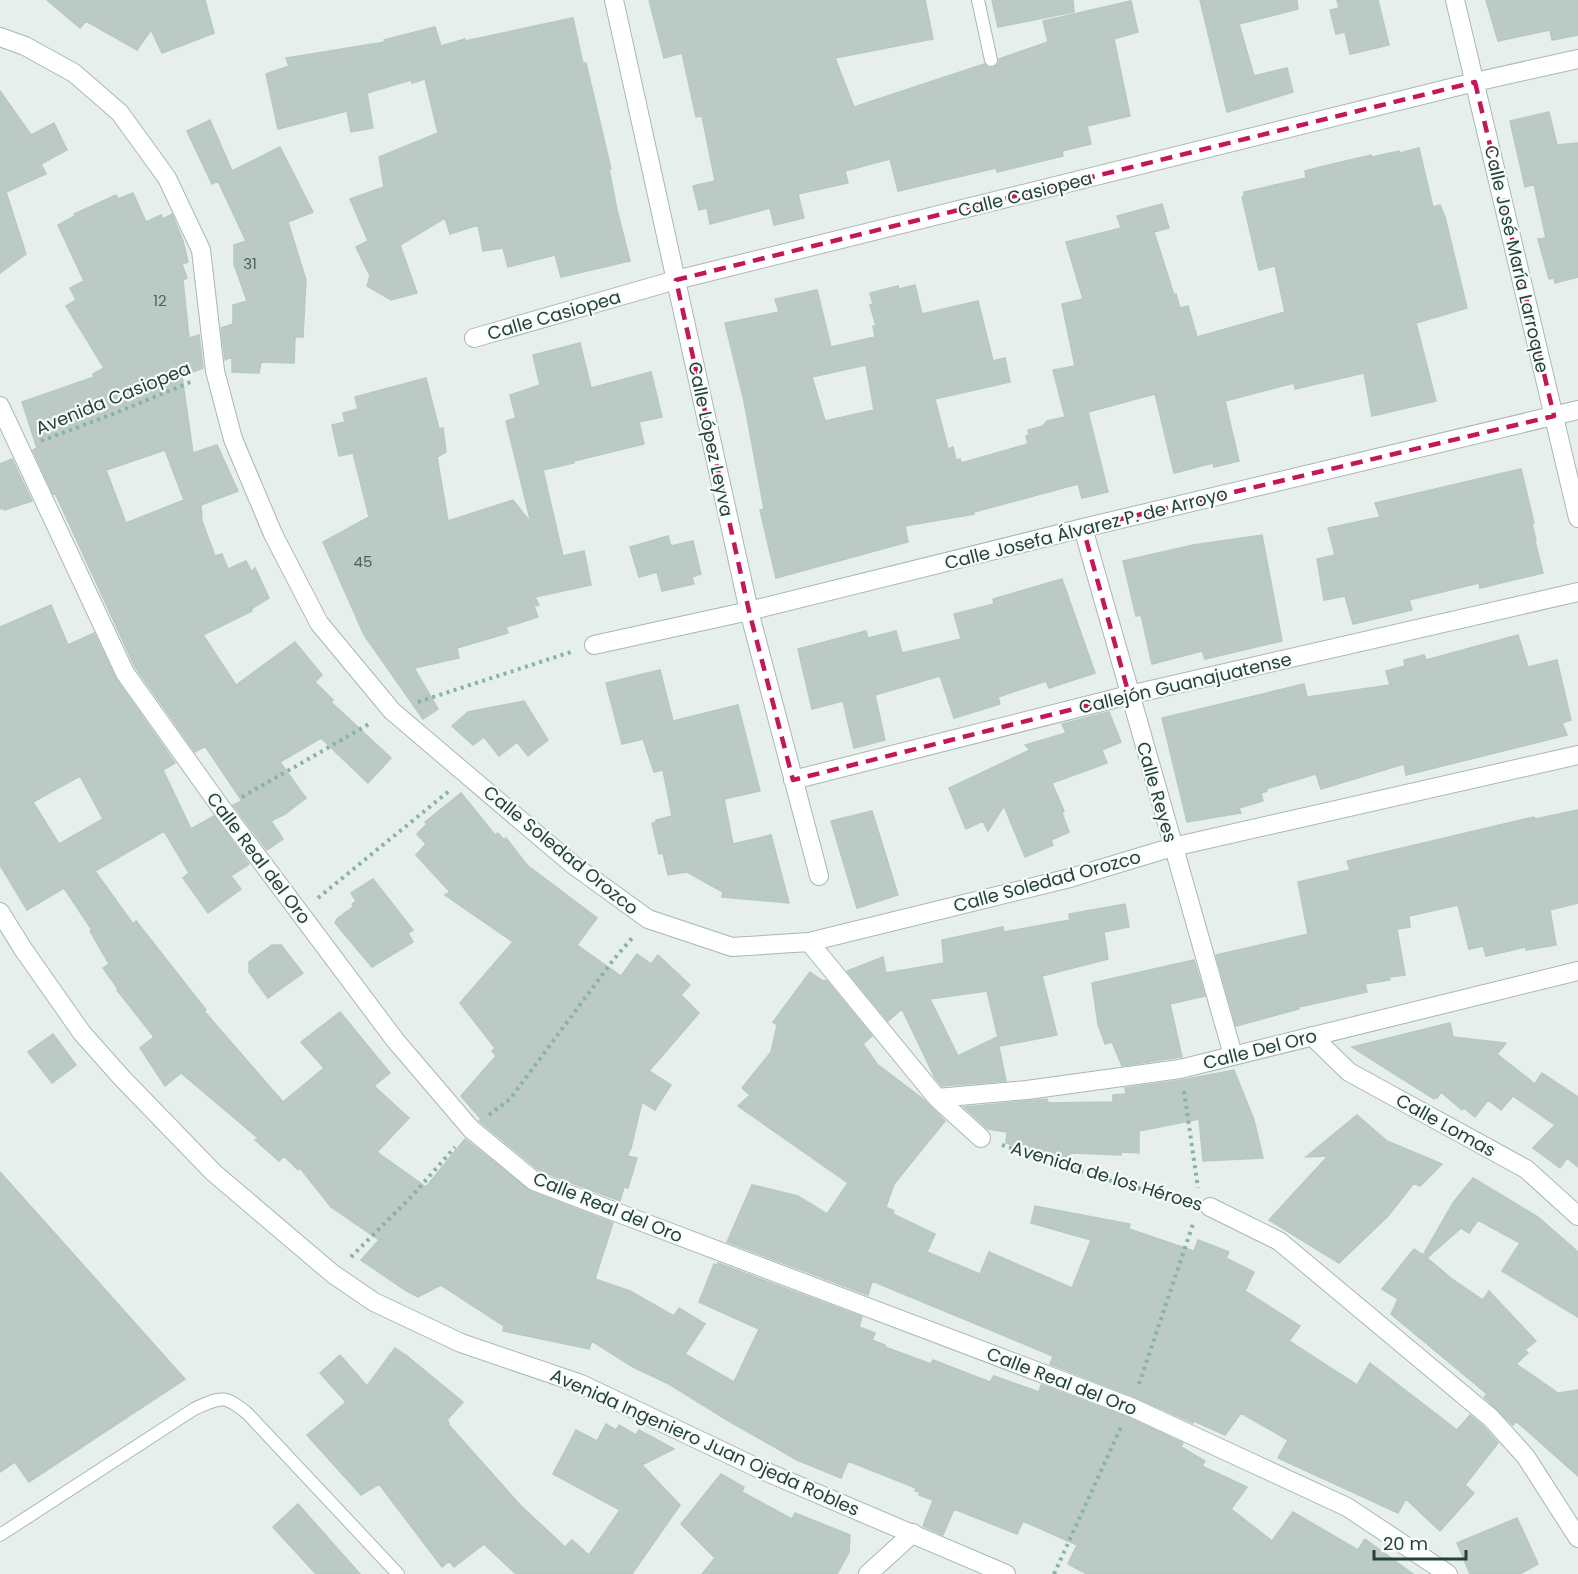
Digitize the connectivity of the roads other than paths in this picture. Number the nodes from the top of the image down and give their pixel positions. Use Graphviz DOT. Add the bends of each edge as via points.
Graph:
graph roads {
  1 [pos="614,0"];
  2 [pos="978,0"];
  3 [pos="1455,0"];
  4 [pos="0,37"];
  5 [pos="1578,59"];
  6 [pos="991,60"];
  7 [pos="1475,82"];
  8 [pos="676,280"];
  9 [pos="474,338"];
  10 [pos="0,406"];
  11 [pos="1578,410"];
  12 [pos="1554,416"];
  13 [pos="1578,518"];
  14 [pos="1083,528"];
  15 [pos="1578,592"];
  16 [pos="749,611"];
  17 [pos="594,645"];
  18 [pos="1129,695"];
  19 [pos="1578,755"];
  20 [pos="793,780"];
  21 [pos="1173,847"];
  22 [pos="819,876"];
  23 [pos="0,912"];
  24 [pos="809,942"];
  25 [pos="1578,971"];
  26 [pos="1312,1036"];
  27 [pos="1233,1055"];
  28 [pos="936,1098"];
  29 [pos="981,1138"];
  30 [pos="1205,1204"];
  31 [pos="1578,1216"];
  32 [pos="914,1533"];
  33 [pos="0,1535"];
  34 [pos="1578,1538"];
  35 [pos="398,1574"];
  36 [pos="868,1574"];
  37 [pos="1006,1574"];
  38 [pos="1448,1574"];
  1 -- 8 [label="street, Calle López Leyva"];
  2 -- 6 [label="lane"];
  3 -- 7 [label="street, Calle José María Larroque"];
  4 -- 24 [label="street, Calle Soledad Orozco" via="74,73 120,112 167,178 201,250 215,371 233,440 273,534 319,623 392,711 572,864 648,919 732,947"];
  5 -- 7 [label="street, Calle Casiopea"];
  7 -- 8 [label="street, Calle Casiopea"];
  7 -- 12 [label="street, Calle José María Larroque"];
  8 -- 9 [label="street, Calle Casiopea"];
  8 -- 16 [label="street, Calle López Leyva"];
  10 -- 38 [label="street, Calle Real del Oro" via="125,673 395,1040 471,1129 534,1181 1131,1407 1347,1507"];
  11 -- 12 [label="street, Calle Josefa Álvarez P. de Arroyo"];
  12 -- 13 [label="street, Calle José María Larroque"];
  12 -- 14 [label="street, Calle Josefa Álvarez P. de Arroyo"];
  14 -- 16 [label="street, Calle Josefa Álvarez P. de Arroyo"];
  14 -- 18 [label="street, Calle Reyes"];
  15 -- 18 [label="street, Callejón Guanajuatense"];
  16 -- 17 [label="street, Calle Josefa Álvarez P. de Arroyo"];
  16 -- 20 [label="street, Calle López Leyva"];
  18 -- 20 [label="street, Callejón Guanajuatense"];
  18 -- 21 [label="street, Calle Reyes"];
  19 -- 21 [label="street, Calle Soledad Orozco"];
  20 -- 22 [label="street, Calle López Leyva"];
  21 -- 24 [label="street, Calle Soledad Orozco" via="1070,878"];
  21 -- 27 [label="street, Calle Reyes"];
  23 -- 32 [label="street, Avenida Ingeniero Juan Ojeda Robles" via="82,1033 214,1173 333,1274 374,1302 461,1343 581,1384 762,1470"];
  24 -- 28 [label="street"];
  25 -- 26 [label="street, Calle Del Oro"];
  26 -- 27 [label="street, Calle Del Oro"];
  26 -- 31 [label="street, Calle Lomas" via="1349,1072 1526,1169"];
  27 -- 28 [label="street, Calle Del Oro" via="1180,1069"];
  28 -- 29 [label="street"];
  30 -- 34 [label="street, Avenida de los Héroes" via="1279,1241 1491,1418 1526,1457"];
  32 -- 36 [label="street"];
  32 -- 37 [label="street, Avenida Ingeniero Juan Ojeda Robles"];
  33 -- 35 [label="lane" via="194,1409 214,1400 232,1400"];
}
